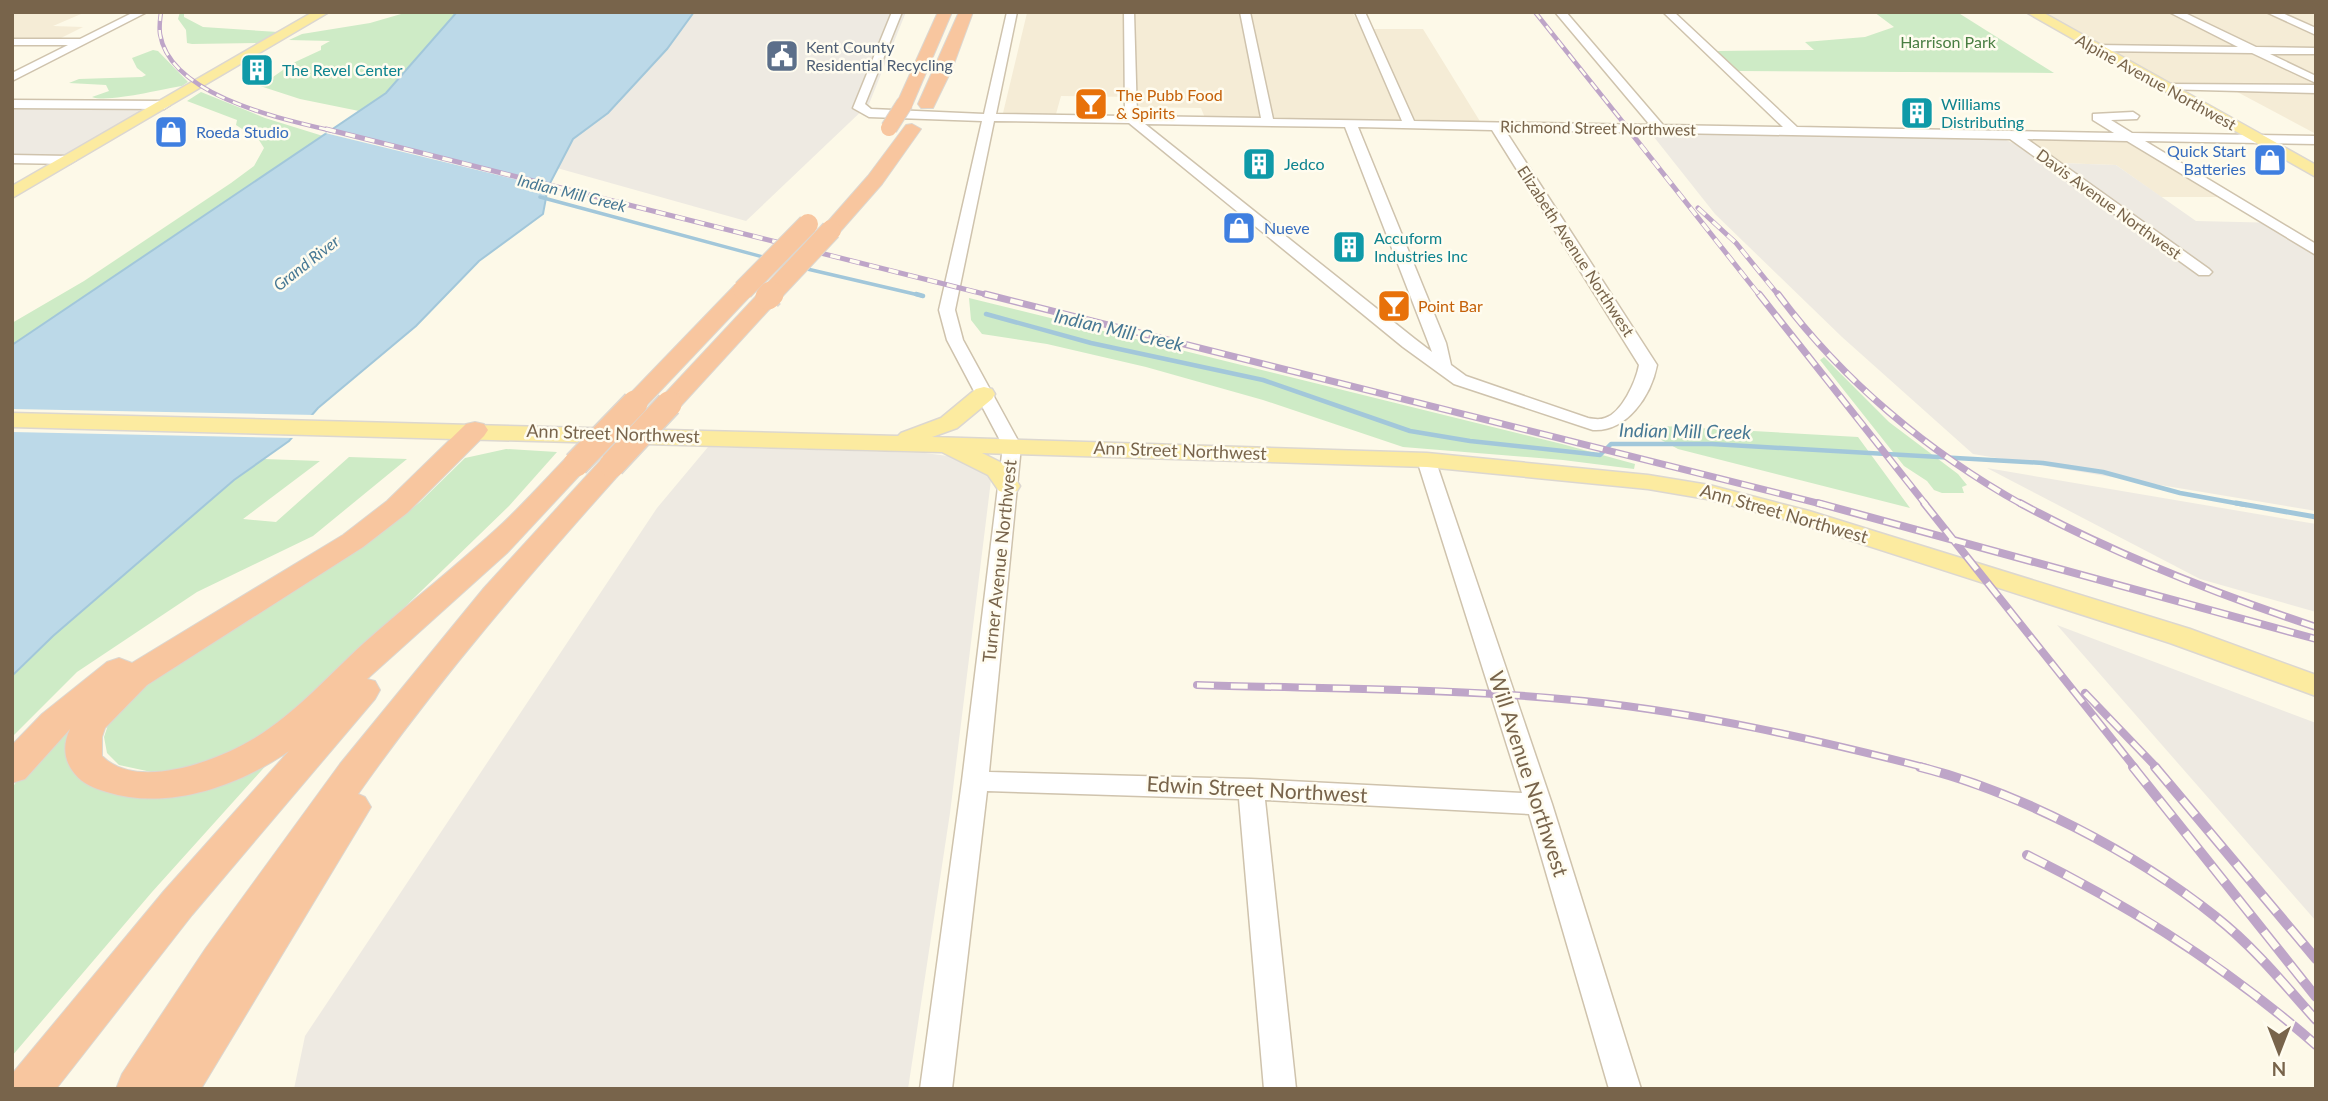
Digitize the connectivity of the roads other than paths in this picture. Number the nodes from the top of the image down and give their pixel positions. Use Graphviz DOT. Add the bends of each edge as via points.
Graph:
graph roads {
  1 [pos="142,12"];
  2 [pos="323,12"];
  3 [pos="897,12"];
  4 [pos="945,12"];
  5 [pos="1013,12"];
  6 [pos="1129,12"];
  7 [pos="1245,12"];
  8 [pos="1360,12"];
  9 [pos="1560,12"];
  10 [pos="1668,12"];
  11 [pos="2032,12"];
  12 [pos="2174,12"];
  13 [pos="2271,12"];
  14 [pos="966,13"];
  15 [pos="2316,32"];
  16 [pos="12,42"];
  17 [pos="83,42"];
  18 [pos="2096,48"];
  19 [pos="2253,50"];
  20 [pos="2316,51"];
  21 [pos="12,78"];
  22 [pos="2316,80"];
  23 [pos="2165,87"];
  24 [pos="2316,89"];
  25 [pos="12,104"];
  26 [pos="164,105"];
  27 [pos="941,116"];
  28 [pos="2133,116"];
  29 [pos="989,117"];
  30 [pos="1131,120"];
  31 [pos="885,121"];
  32 [pos="1268,122"];
  33 [pos="1350,124"];
  34 [pos="1410,125"];
  35 [pos="1496,126"];
  36 [pos="1660,129"];
  37 [pos="1795,132"];
  38 [pos="2015,136"];
  39 [pos="2132,137"];
  40 [pos="2256,139"];
  41 [pos="2316,140"];
  42 [pos="867,158"];
  43 [pos="981,158"];
  44 [pos="12,159"];
  45 [pos="69,160"];
  46 [pos="2316,172"];
  47 [pos="12,193"];
  48 [pos="824,208"];
  49 [pos="2316,251"];
  50 [pos="2204,272"];
  51 [pos="1442,367"];
  52 [pos="985,394"];
  53 [pos="12,420"];
  54 [pos="464,430"];
  55 [pos="898,442"];
  56 [pos="945,444"];
  57 [pos="1012,446"];
  58 [pos="1427,460"];
  59 [pos="1008,486"];
  60 [pos="511,531"];
  61 [pos="459,639"];
  62 [pos="2316,686"];
  63 [pos="12,769"];
  64 [pos="975,781"];
  65 [pos="1251,789"];
  66 [pos="1539,804"];
  67 [pos="27,1089"];
  68 [pos="138,1089"];
  69 [pos="176,1089"];
  70 [pos="936,1089"];
  71 [pos="1280,1089"];
  72 [pos="1625,1089"];
  1 -- 17 [label="street"];
  2 -- 26 [label="main road"];
  3 -- 31 [label="street" via="859,104"];
  4 -- 31 [label="highway, bridge" via="905,103"];
  5 -- 29 [label="street, Turner Avenue Northwest"];
  6 -- 30 [label="street"];
  7 -- 32 [label="street"];
  8 -- 34 [label="street"];
  9 -- 36 [label="street"];
  10 -- 37 [label="street"];
  11 -- 18 [label="main road, Alpine Avenue Northwest"];
  12 -- 19 [label="street"];
  13 -- 15 [label="street"];
  14 -- 61 [label="highway, bridge" via="927,104 875,180"];
  16 -- 17 [label="street"];
  17 -- 21 [label="street"];
  18 -- 19 [label="street"];
  18 -- 23 [label="main road, Alpine Avenue Northwest"];
  19 -- 20 [label="street"];
  19 -- 22 [label="street"];
  23 -- 24 [label="street"];
  23 -- 40 [label="main road, Alpine Avenue Northwest"];
  25 -- 26 [label="street"];
  26 -- 45 [label="main road"];
  27 -- 29 [label="street, Richmond Street Northwest"];
  27 -- 31 [label="street, Richmond Street Northwest"];
  27 -- 43 [label="street" via="973,127"];
  28 -- 39 [label="street" via="2097,117"];
  29 -- 30 [label="street, Richmond Street Northwest"];
  29 -- 43 [label="street, Turner Avenue Northwest"];
  30 -- 32 [label="street, Richmond Street Northwest"];
  30 -- 51 [label="street"];
  31 -- 42 [label="highway"];
  32 -- 33 [label="street, Richmond Street Northwest"];
  33 -- 34 [label="street, Richmond Street Northwest"];
  33 -- 51 [label="street" via="1438,343"];
  34 -- 35 [label="street, Richmond Street Northwest"];
  35 -- 36 [label="street, Richmond Street Northwest"];
  35 -- 51 [label="street, Elizabeth Avenue Northwest" via="1645,358 1646,378 1618,419 1595,425 1460,380"];
  36 -- 37 [label="street, Richmond Street Northwest"];
  37 -- 38 [label="street, Richmond Street Northwest"];
  38 -- 39 [label="street, Richmond Street Northwest"];
  38 -- 50 [label="street, Davis Avenue Northwest"];
  39 -- 40 [label="street, Richmond Street Northwest"];
  39 -- 49 [label="street"];
  40 -- 41 [label="street, Richmond Street Northwest"];
  40 -- 46 [label="main road, Alpine Avenue Northwest"];
  43 -- 52 [label="street, Turner Avenue Northwest" via="947,310 955,340"];
  44 -- 45 [label="street"];
  45 -- 47 [label="main road"];
  48 -- 60 [label="highway, bridge"];
  52 -- 55 [label="main road" via="949,423"];
  52 -- 57 [label="street, Turner Avenue Northwest"];
  53 -- 54 [label="main road, Ann Street Northwest"];
  54 -- 55 [label="main road, Ann Street Northwest"];
  54 -- 60 [label="highway" via="397,507 354,541 135,677 94,719 84,738 85,760 106,778 147,786 198,778 252,757 302,723"];
  54 -- 63 [label="highway" via="379,504 104,681 54,723"];
  55 -- 56 [label="main road, Ann Street Northwest"];
  56 -- 57 [label="main road, Ann Street Northwest"];
  56 -- 59 [label="main road" via="996,470"];
  57 -- 58 [label="main road, Ann Street Northwest"];
  57 -- 59 [label="street, Turner Avenue Northwest"];
  58 -- 62 [label="main road, Ann Street Northwest" via="1648,482 1748,501 2180,636"];
  58 -- 66 [label="street, Will Avenue Northwest"];
  59 -- 64 [label="street, Turner Avenue Northwest"];
  60 -- 67 [label="highway" via="297,762"];
  61 -- 68 [label="highway" via="319,820"];
  61 -- 69 [label="highway"];
  64 -- 65 [label="street, Edwin Street Northwest"];
  64 -- 70 [label="street, Turner Avenue Northwest"];
  65 -- 66 [label="street, Edwin Street Northwest"];
  65 -- 71 [label="street"];
  66 -- 72 [label="street, Will Avenue Northwest"];
}
